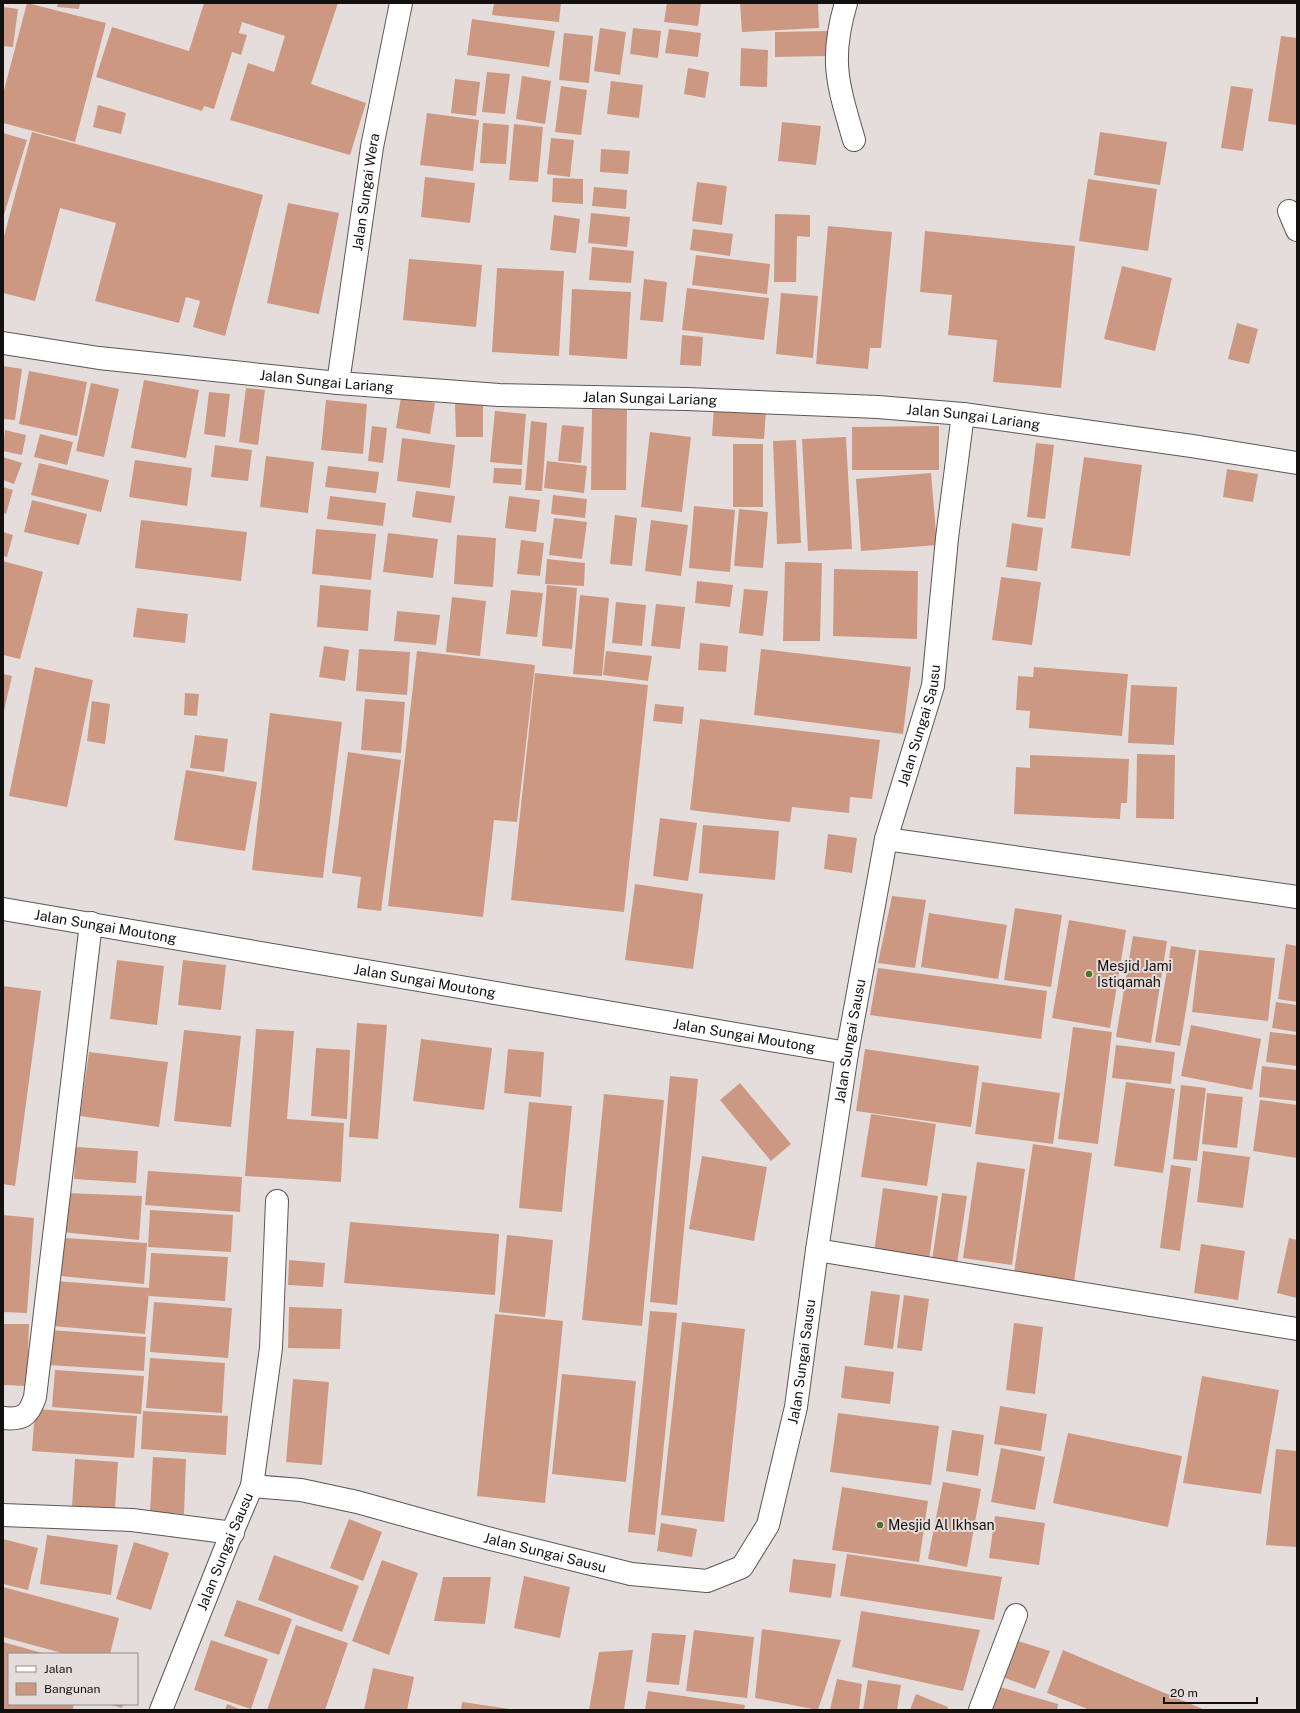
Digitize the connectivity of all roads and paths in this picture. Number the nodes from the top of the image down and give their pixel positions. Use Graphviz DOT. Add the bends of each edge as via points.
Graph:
graph roads {
  1 [pos="400,3"];
  2 [pos="846,3"];
  3 [pos="854,140"];
  4 [pos="3,343"];
  5 [pos="338,383"];
  6 [pos="963,414"];
  7 [pos="1297,463"];
  8 [pos="886,839"];
  9 [pos="1297,897"];
  10 [pos="3,909"];
  11 [pos="91,923"];
  12 [pos="847,1053"];
  13 [pos="277,1201"];
  14 [pos="817,1250"];
  15 [pos="1297,1328"];
  16 [pos="3,1418"];
  17 [pos="252,1486"];
  18 [pos="3,1515"];
  19 [pos="233,1532"];
  20 [pos="1016,1615"];
  21 [pos="161,1710"];
  22 [pos="980,1710"];
  1 -- 5 [label="street, Jalan Sungai Wera" via="368,170"];
  2 -- 3 [label="street" via="839,26 836,76"];
  4 -- 5 [label="street, Jalan Sungai Lariang" via="99,358"];
  5 -- 6 [label="street, Jalan Sungai Lariang" via="499,395 846,405"];
  6 -- 7 [label="street, Jalan Sungai Lariang"];
  6 -- 8 [label="street, Jalan Sungai Sausu" via="947,538 933,686"];
  8 -- 9 [label="street"];
  8 -- 12 [label="street, Jalan Sungai Sausu"];
  10 -- 11 [label="street, Jalan Sungai Moutong"];
  11 -- 12 [label="street, Jalan Sungai Moutong"];
  11 -- 16 [label="street" via="35,1397 26,1415"];
  12 -- 14 [label="street, Jalan Sungai Sausu"];
  13 -- 17 [label="street" via="271,1348"];
  14 -- 15 [label="street"];
  14 -- 17 [label="street, Jalan Sungai Sausu" via="796,1407 768,1525 742,1567 707,1581 631,1574 357,1502 301,1490"];
  17 -- 19 [label="street, Jalan Sungai Sausu"];
  18 -- 19 [label="street" via="132,1520"];
  19 -- 21 [label="street, Jalan Sungai Sausu"];
  20 -- 22 [label="street"];
}
